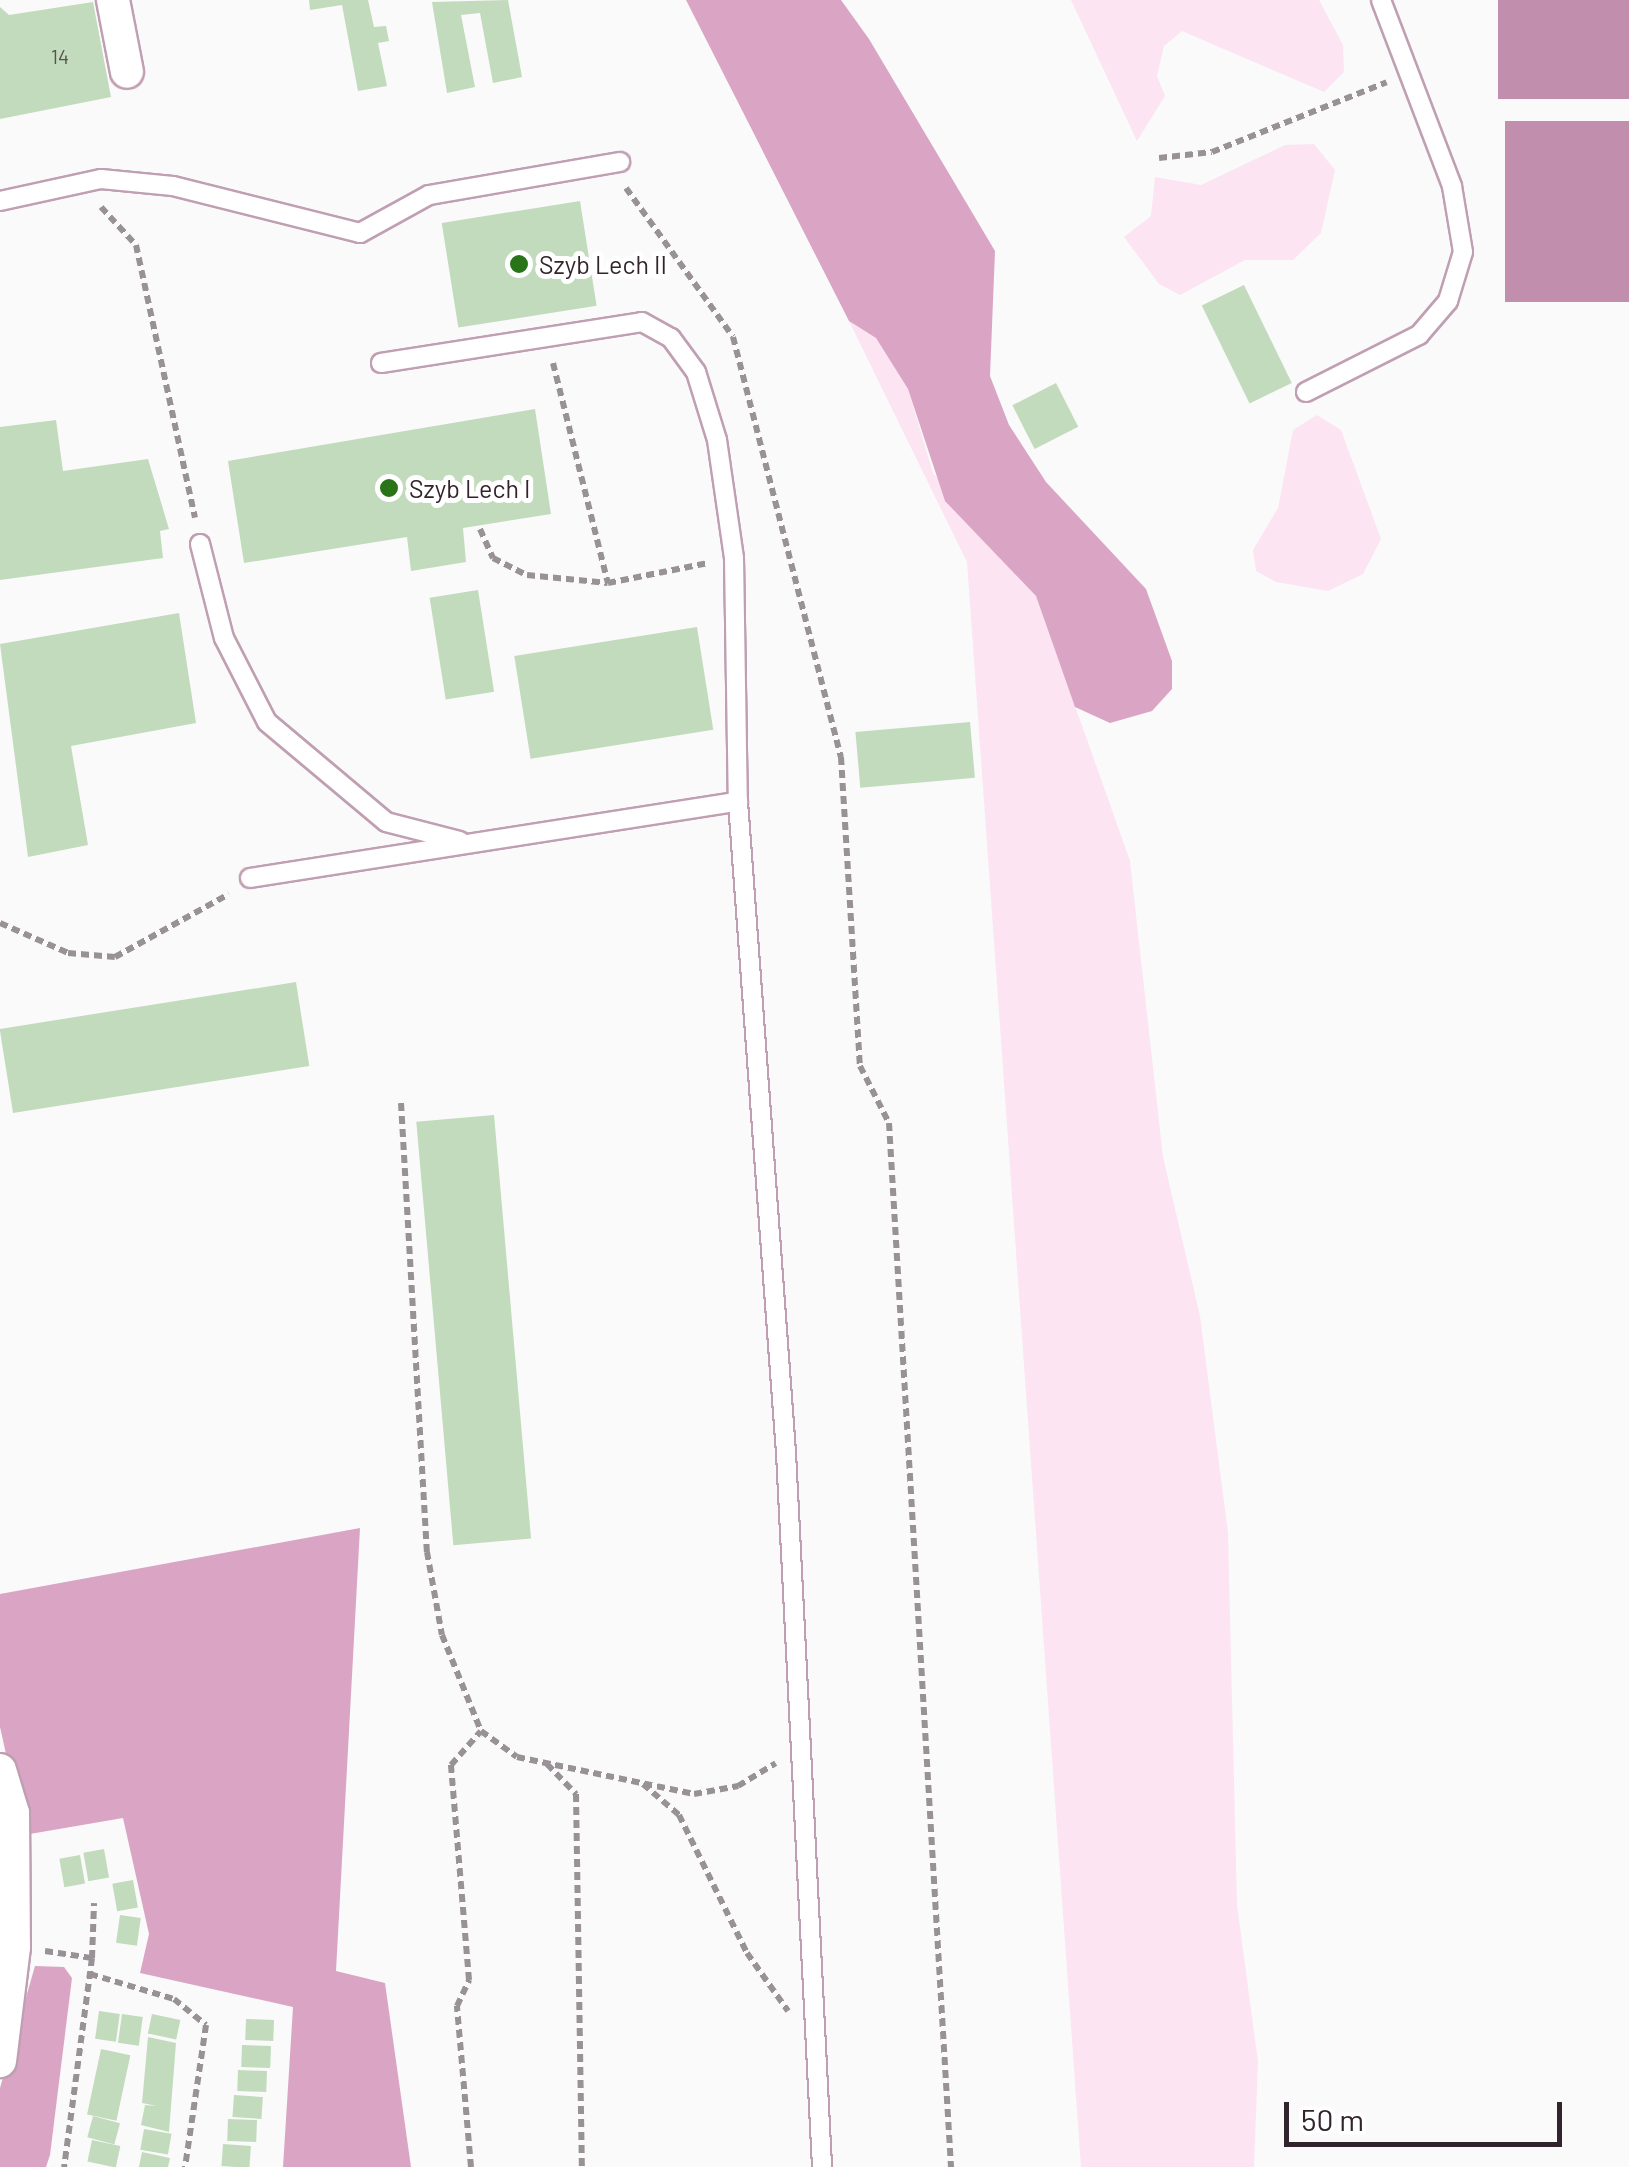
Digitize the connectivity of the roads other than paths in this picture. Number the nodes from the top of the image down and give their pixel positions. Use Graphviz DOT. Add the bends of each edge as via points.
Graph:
graph roads {
  1 [pos="114,0"];
  2 [pos="1382,0"];
  3 [pos="128,72"];
  4 [pos="620,162"];
  5 [pos="0,202"];
  6 [pos="381,362"];
  7 [pos="1306,392"];
  8 [pos="200,544"];
  9 [pos="738,802"];
  10 [pos="470,844"];
  11 [pos="250,878"];
  12 [pos="0,1770"];
  13 [pos="0,2062"];
  14 [pos="822,2167"];
  1 -- 3 [label="street"];
  2 -- 7 [label="lane" via="1452,186 1458,268 1448,300 1418,335"];
  4 -- 5 [label="lane" via="428,195 360,233 172,186 101,179"];
  6 -- 9 [label="lane" via="642,322 671,338 696,372 717,440 734,558"];
  8 -- 10 [label="lane" via="224,638 267,722 386,822"];
  9 -- 10 [label="lane"];
  9 -- 14 [label="lane"];
  10 -- 11 [label="lane"];
  12 -- 13 [label="street" via="13,1813 14,1947"];
}
